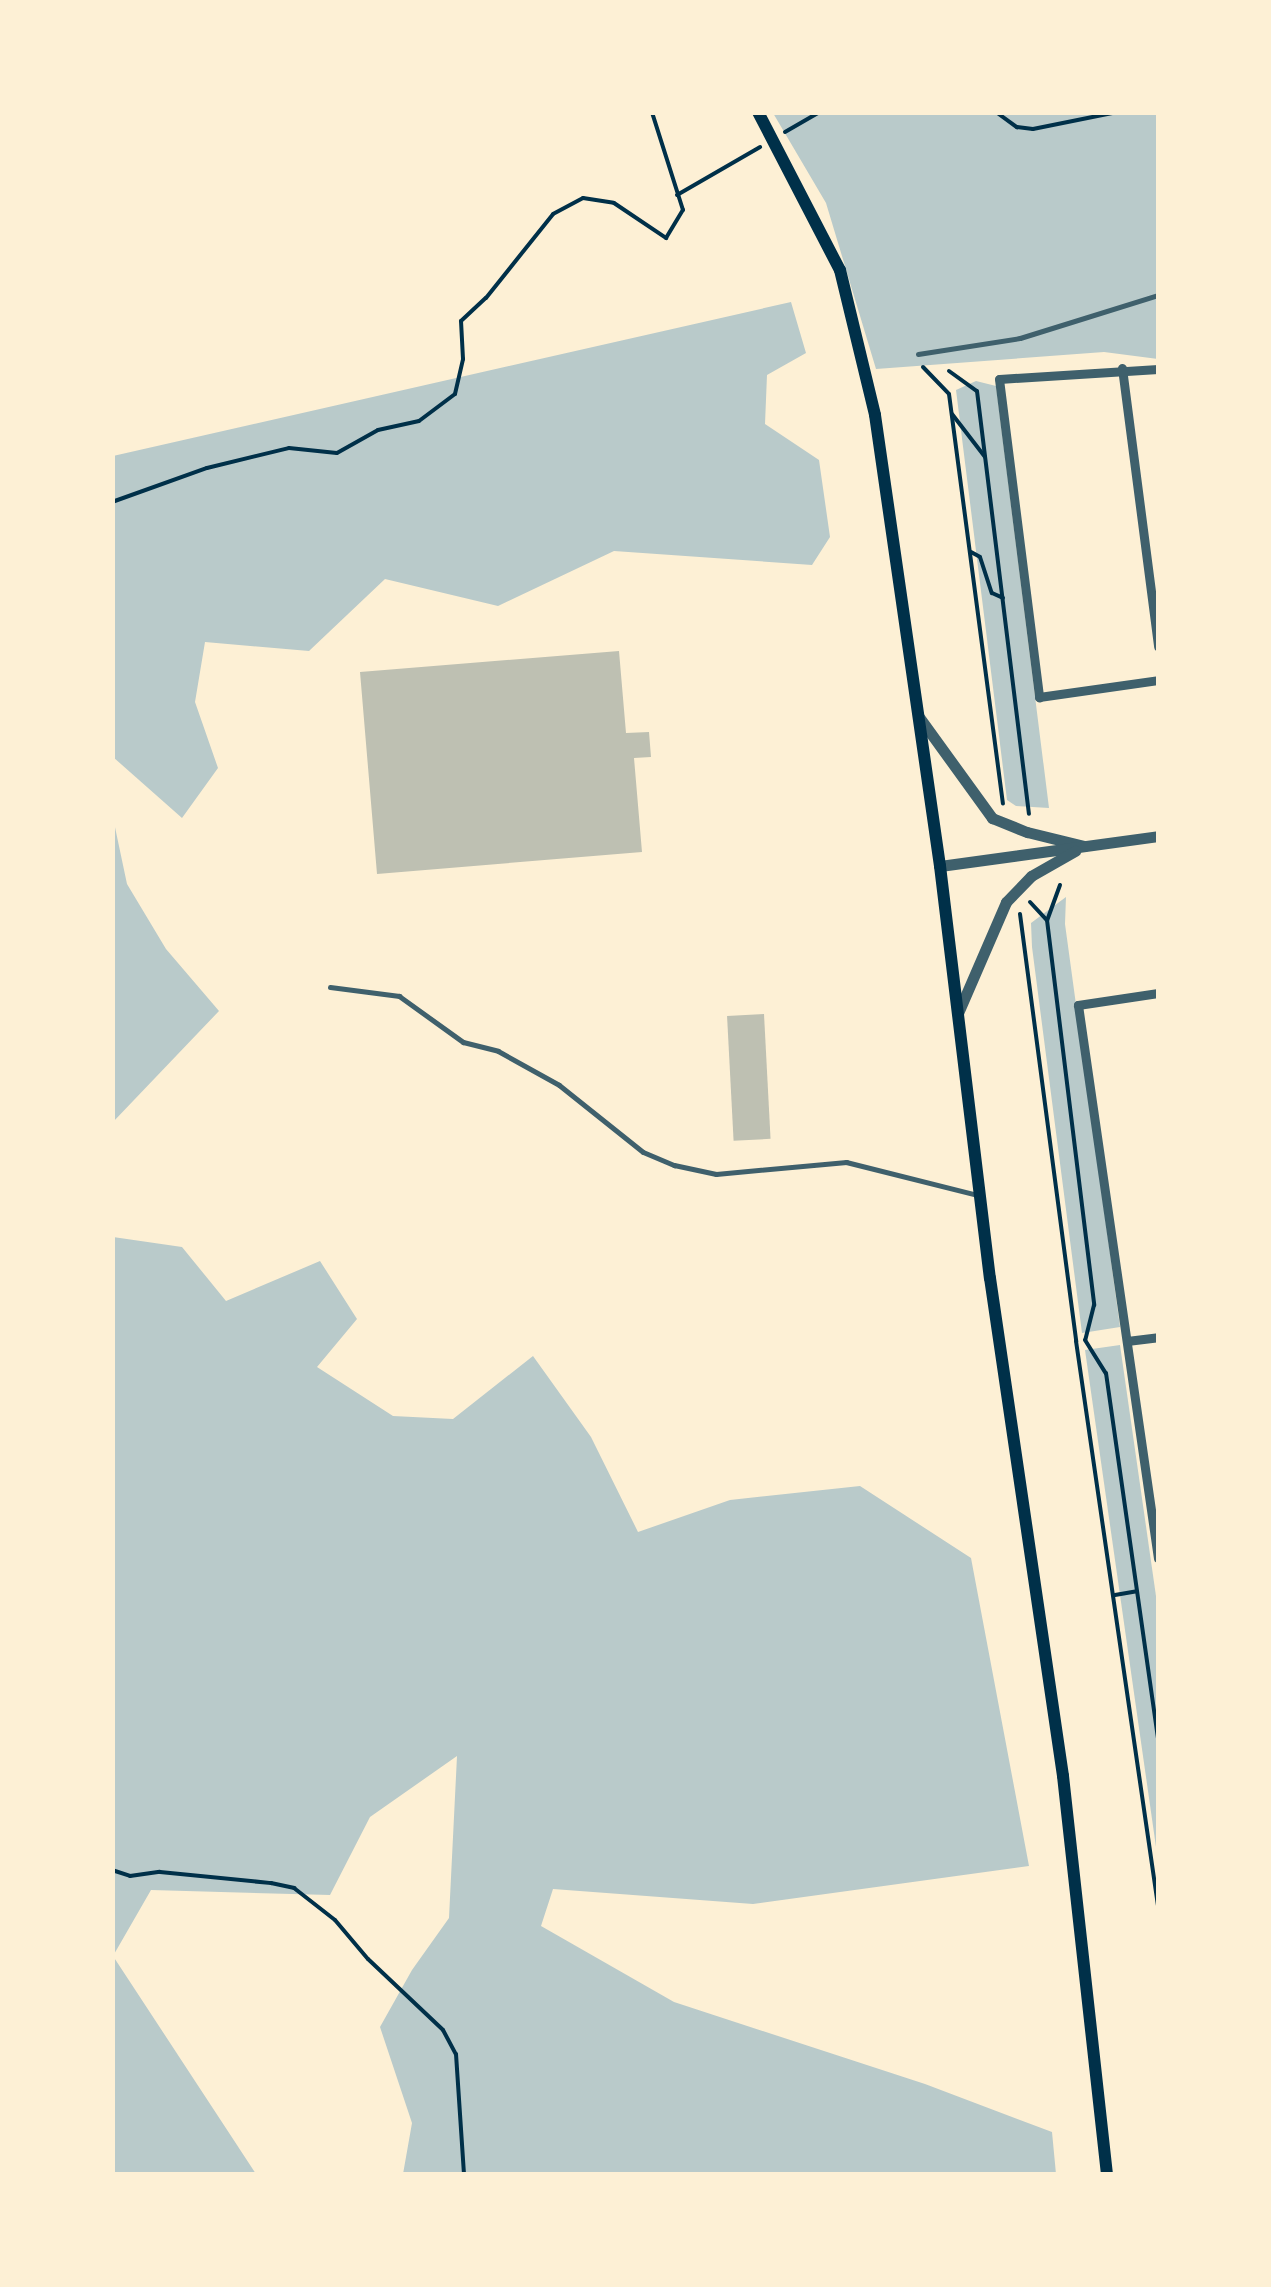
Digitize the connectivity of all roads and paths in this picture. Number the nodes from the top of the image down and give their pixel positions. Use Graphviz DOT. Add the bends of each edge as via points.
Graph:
graph roads {
  1 [pos="652,112"];
  2 [pos="819,112"];
  3 [pos="996,112"];
  4 [pos="1116,112"];
  5 [pos="758,113"];
  6 [pos="678,195"];
  7 [pos="1158,295"];
  8 [pos="918,354"];
  9 [pos="920,363"];
  10 [pos="1122,368"];
  11 [pos="1158,369"];
  12 [pos="949,370"];
  13 [pos="952,414"];
  14 [pos="985,457"];
  15 [pos="112,502"];
  16 [pos="971,552"];
  17 [pos="1002,598"];
  18 [pos="1158,646"];
  19 [pos="1158,680"];
  20 [pos="918,714"];
  21 [pos="1004,812"];
  22 [pos="1030,820"];
  23 [pos="1158,836"];
  24 [pos="1084,846"];
  25 [pos="940,866"];
  26 [pos="1060,884"];
  27 [pos="1026,897"];
  28 [pos="1018,904"];
  29 [pos="1048,920"];
  30 [pos="330,987"];
  31 [pos="1158,993"];
  32 [pos="958,1013"];
  33 [pos="980,1195"];
  34 [pos="1158,1337"];
  35 [pos="1127,1341"];
  36 [pos="1158,1558"];
  37 [pos="1137,1592"];
  38 [pos="1114,1595"];
  39 [pos="1156,1710"];
  40 [pos="1158,1739"];
  41 [pos="112,1870"];
  42 [pos="1158,1906"];
  43 [pos="464,2174"];
  44 [pos="1107,2174"];
  1 -- 6 [label="path"];
  2 -- 6 [label="path"];
  3 -- 4 [label="path" via="1017,127 1034,129"];
  5 -- 20 [label="main road" via="840,270 859,338"];
  6 -- 15 [label="path" via="683,210 666,238 614,204 583,198 552,214 461,321 464,359 455,394 419,422 378,430 337,453 289,448"];
  7 -- 8 [label="lane" via="1020,338"];
  9 -- 13 [label="path" via="949,394"];
  10 -- 11 [label="street"];
  10 -- 18 [label="street"];
  10 -- 19 [label="street" via="999,380 1039,697"];
  12 -- 14 [label="path" via="977,392"];
  13 -- 14 [label="path"];
  13 -- 16 [label="path"];
  14 -- 17 [label="path"];
  16 -- 17 [label="path"];
  16 -- 21 [label="path"];
  17 -- 22 [label="path"];
  20 -- 24 [label="street" via="992,818"];
  20 -- 25 [label="main road"];
  23 -- 24 [label="street"];
  24 -- 25 [label="street"];
  24 -- 32 [label="street" via="1031,876 1006,902"];
  25 -- 32 [label="main road"];
  26 -- 29 [label="path"];
  27 -- 29 [label="path"];
  28 -- 38 [label="path"];
  29 -- 37 [label="path" via="1094,1305 1085,1340 1106,1372"];
  30 -- 33 [label="lane" via="399,996 463,1042 498,1051 558,1085 643,1152 674,1165 716,1174 846,1162"];
  31 -- 35 [label="street" via="1078,1005"];
  32 -- 33 [label="main road"];
  33 -- 44 [label="main road" via="1063,1776"];
  34 -- 35 [label="street"];
  35 -- 36 [label="street"];
  37 -- 38 [label="path"];
  37 -- 39 [label="path"];
  38 -- 42 [label="path"];
  39 -- 40 [label="path"];
  41 -- 43 [label="path" via="294,1888 335,1920 450,2042"];
}
